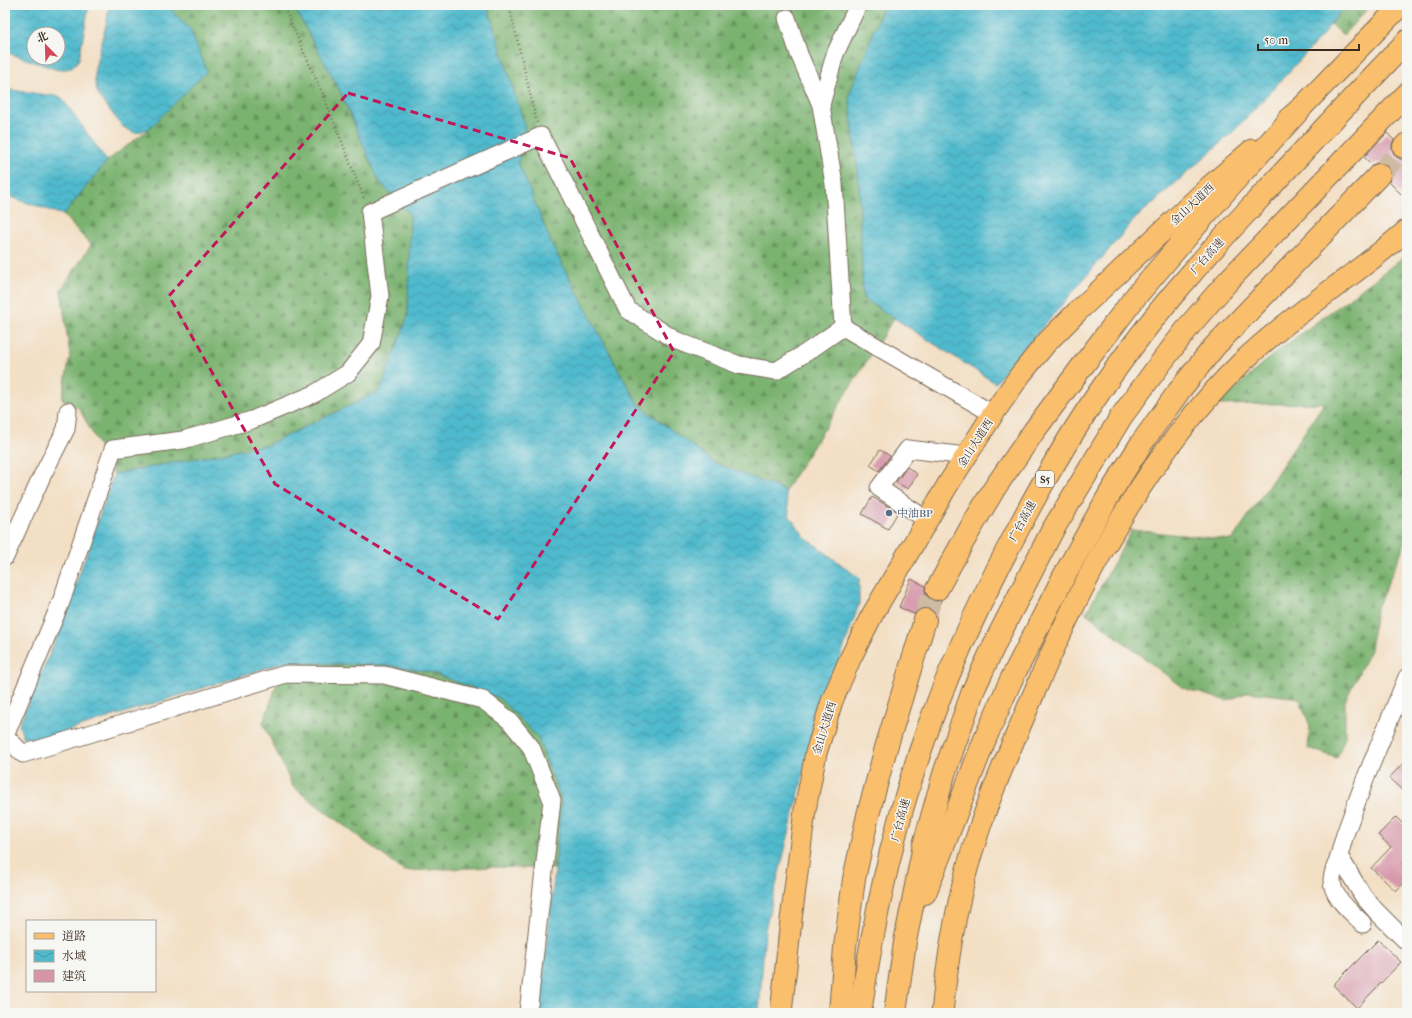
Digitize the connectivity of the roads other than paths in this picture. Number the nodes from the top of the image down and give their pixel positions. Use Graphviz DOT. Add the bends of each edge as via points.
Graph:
graph roads {
  1 [pos="858,5"];
  2 [pos="1401,5"];
  3 [pos="787,18"];
  4 [pos="1407,41"];
  5 [pos="1407,94"];
  6 [pos="821,105"];
  7 [pos="1301,108"];
  8 [pos="1379,175"];
  9 [pos="1407,230"];
  10 [pos="843,327"];
  11 [pos="68,411"];
  12 [pos="993,414"];
  13 [pos="966,456"];
  14 [pos="927,520"];
  15 [pos="5,557"];
  16 [pos="937,589"];
  17 [pos="925,620"];
  18 [pos="1407,678"];
  19 [pos="1339,856"];
  20 [pos="1363,924"];
  21 [pos="905,942"];
  22 [pos="1407,942"];
  23 [pos="781,1012"];
  24 [pos="528,1013"];
  25 [pos="840,1013"];
  26 [pos="860,1013"];
  27 [pos="895,1013"];
  28 [pos="942,1013"];
  1 -- 6 [label="street" via="834,54"];
  2 -- 7 [label="main road, 金山大道西"];
  3 -- 6 [label="street"];
  4 -- 26 [label="highway, 广台高速 / S5" via="1188,276 1104,385 1068,440 1031,505 979,605 921,748 887,870"];
  5 -- 21 [label="highway" via="1229,280 1190,325 1122,417 1056,525 996,639 973,691 944,774 924,845"];
  6 -- 10 [label="street" via="834,184"];
  7 -- 12 [label="main road, 金山大道西" via="1209,187 1078,311 1047,342"];
  7 -- 16 [label="highway" via="1146,284 1034,431 994,489"];
  8 -- 21 [label="highway" via="1214,347 1140,444 1064,576 1010,682 979,753"];
  9 -- 28 [label="main road" via="1364,266 1277,331 1241,364 1204,403 1168,447 1130,504 1079,595 1049,658 978,832 954,924"];
  10 -- 12 [label="street"];
  10 -- 24 [label="street" via="776,371 739,365 675,340 628,310 540,136 370,212 380,296 371,344 348,373 314,394 252,420 183,440 113,449 61,602 5,736 23,754 286,674 384,675 483,700 509,720 532,747 552,800"];
  11 -- 15 [label="street" via="66,429"];
  12 -- 13 [label="main road, 金山大道西"];
  13 -- 14 [label="main road, 金山大道西"];
  13 -- 14 [label="street" via="908,449 879,488"];
  14 -- 23 [label="main road, 金山大道西" via="850,659 832,701 816,753 805,810"];
  17 -- 25 [label="highway" via="888,741 854,879"];
  18 -- 19 [label="street" via="1366,777"];
  19 -- 20 [label="street" via="1332,879 1333,889 1338,898"];
  19 -- 22 [label="street" via="1363,896"];
  21 -- 27 [label="highway"];
}
